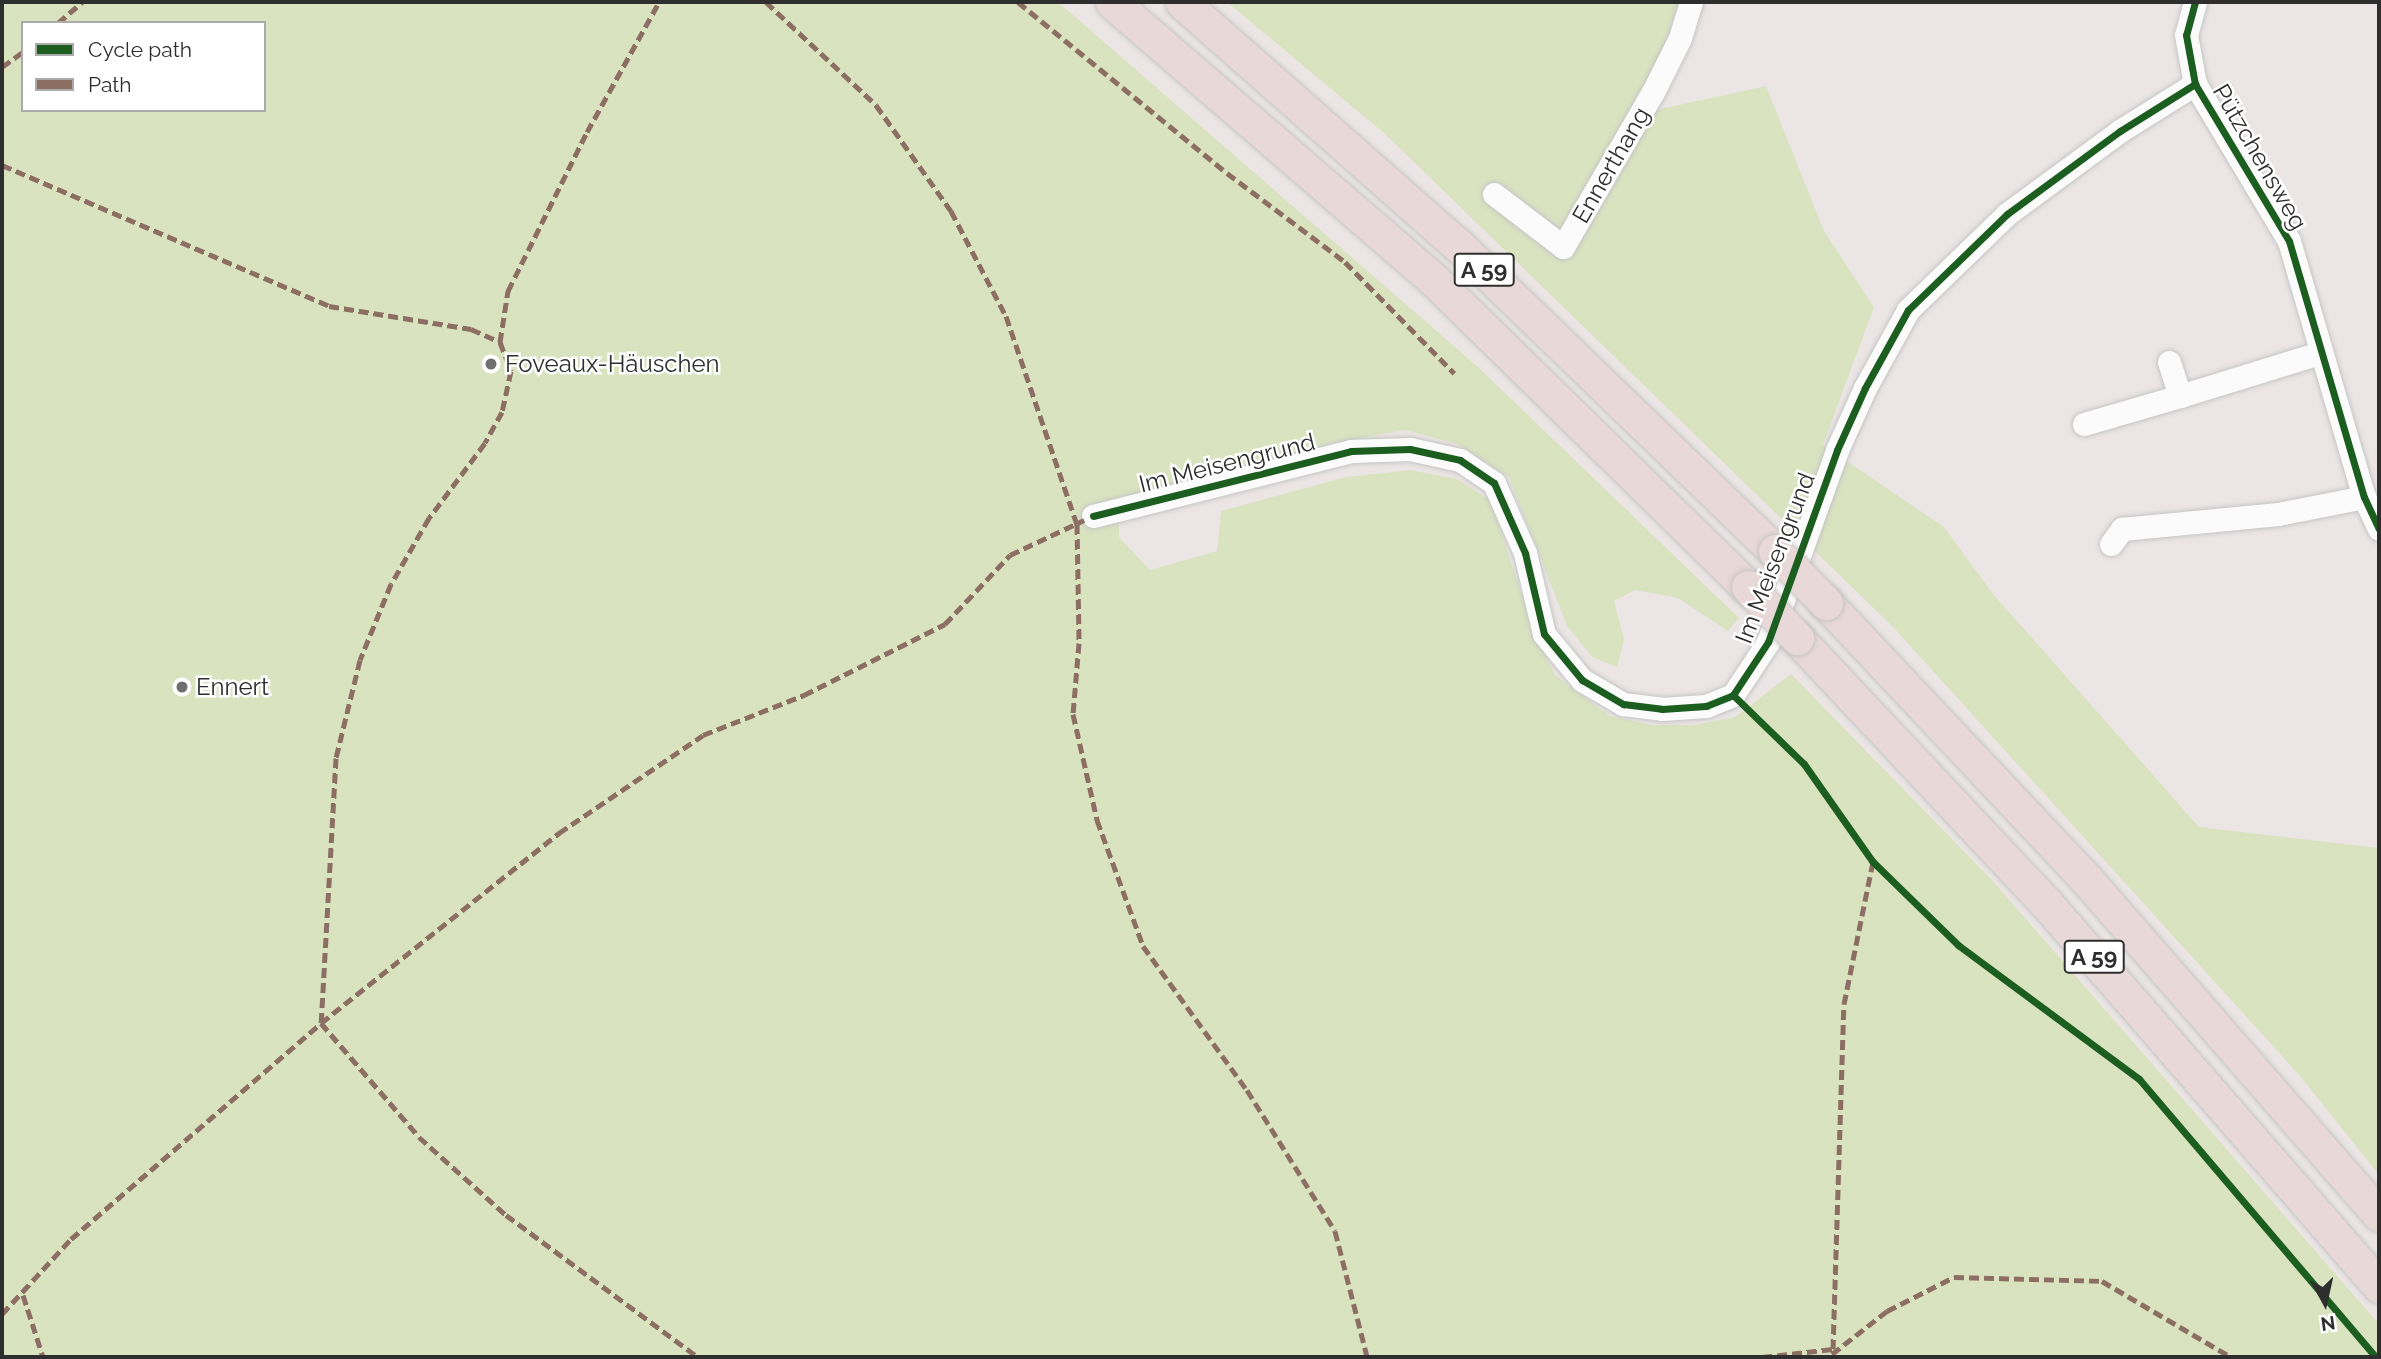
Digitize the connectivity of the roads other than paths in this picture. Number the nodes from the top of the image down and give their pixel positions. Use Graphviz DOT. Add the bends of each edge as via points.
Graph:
graph roads {
  1 [pos="1112,2"];
  2 [pos="1182,2"];
  3 [pos="1691,2"];
  4 [pos="2194,2"];
  5 [pos="2195,84"];
  6 [pos="1494,194"];
  7 [pos="2320,353"];
  8 [pos="2169,362"];
  9 [pos="2180,396"];
  10 [pos="2084,424"];
  11 [pos="2364,497"];
  12 [pos="1093,516"];
  13 [pos="2378,525"];
  14 [pos="2111,544"];
  15 [pos="2379,1215"];
  16 [pos="2379,1286"];
  1 -- 16 [label="highway, A 59, bridge" via="1433,279 1748,587 2046,903"];
  2 -- 15 [label="highway, A 59, bridge" via="1458,245 1775,551 2087,880"];
  3 -- 6 [label="street, Ennerthang" via="1680,38 1653,92 1563,247"];
  4 -- 5 [label="street" via="2186,35"];
  5 -- 7 [label="street, Pützchensweg" via="2289,241"];
  5 -- 12 [label="street, Im Meisengrund" via="2015,207 1908,310 1837,450 1768,642 1733,695 1706,706 1662,709 1623,704 1582,680 1544,634 1525,553 1494,482 1460,460 1410,449 1351,451"];
  7 -- 9 [label="street"];
  7 -- 11 [label="street, Pützchensweg"];
  8 -- 9 [label="street"];
  9 -- 10 [label="street"];
  11 -- 13 [label="street, Pützchensweg"];
  11 -- 14 [label="street" via="2278,514 2122,529"];
}
